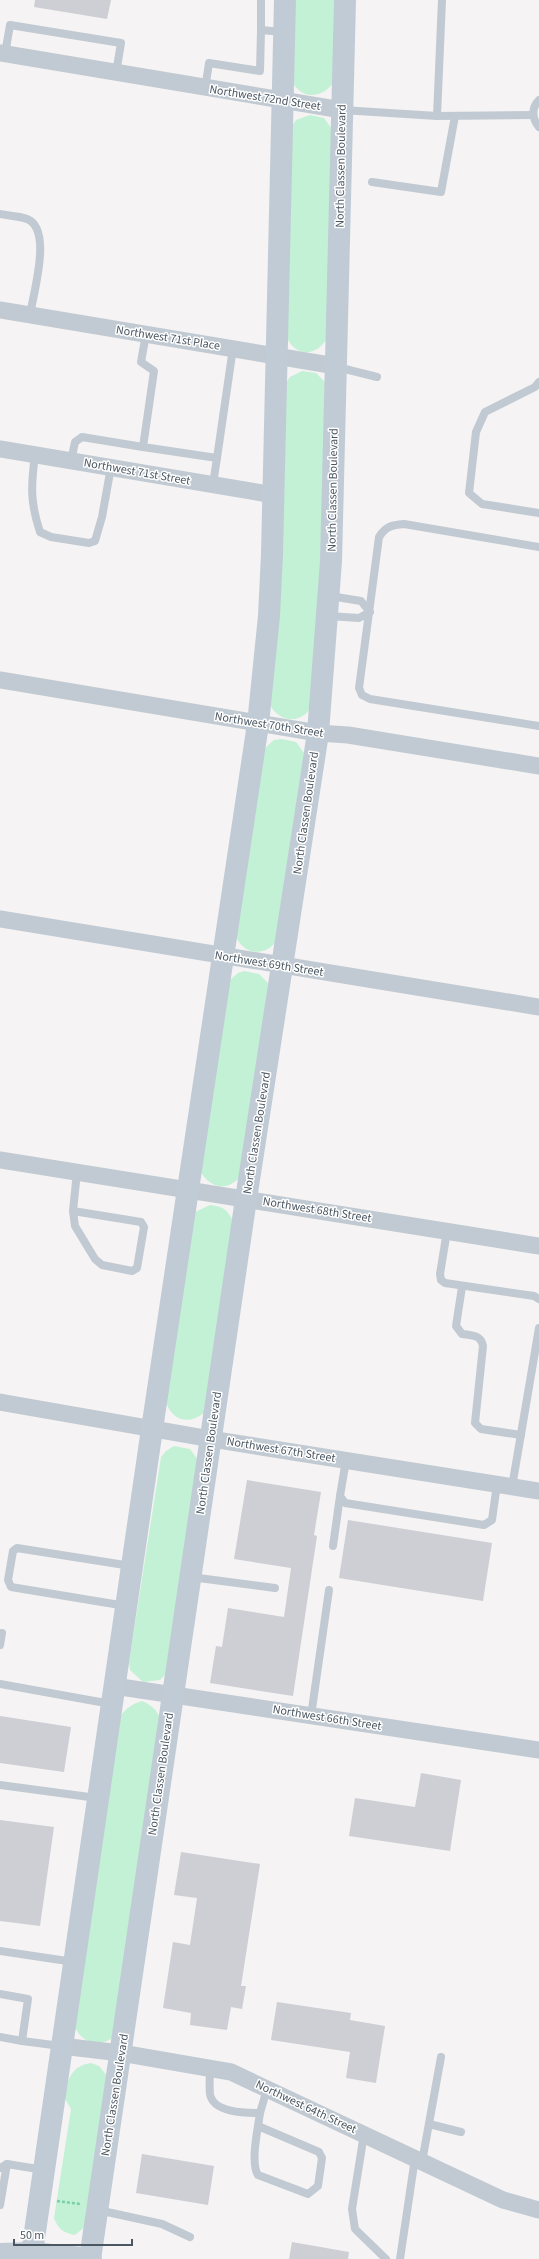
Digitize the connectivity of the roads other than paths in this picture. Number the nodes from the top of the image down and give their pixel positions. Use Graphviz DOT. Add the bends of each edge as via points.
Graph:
graph roads {
  1 [pos="261,0"];
  2 [pos="285,0"];
  3 [pos="345,0"];
  4 [pos="442,0"];
  5 [pos="261,30"];
  6 [pos="284,33"];
  7 [pos="3,54"];
  8 [pos="116,73"];
  9 [pos="206,88"];
  10 [pos="539,100"];
  11 [pos="283,102"];
  12 [pos="342,110"];
  13 [pos="533,115"];
  14 [pos="437,116"];
  15 [pos="456,116"];
  16 [pos="539,127"];
  17 [pos="372,182"];
  18 [pos="0,214"];
  19 [pos="0,310"];
  20 [pos="30,315"];
  21 [pos="146,334"];
  22 [pos="233,348"];
  23 [pos="276,356"];
  24 [pos="336,366"];
  25 [pos="377,377"];
  26 [pos="539,382"];
  27 [pos="143,447"];
  28 [pos="0,449"];
  29 [pos="36,454"];
  30 [pos="217,458"];
  31 [pos="71,461"];
  32 [pos="111,467"];
  33 [pos="213,484"];
  34 [pos="274,495"];
  35 [pos="539,513"];
  36 [pos="539,547"];
  37 [pos="329,606"];
  38 [pos="370,612"];
  39 [pos="0,680"];
  40 [pos="258,724"];
  41 [pos="539,726"];
  42 [pos="318,734"];
  43 [pos="539,766"];
  44 [pos="0,919"];
  45 [pos="224,956"];
  46 [pos="283,966"];
  47 [pos="539,1007"];
  48 [pos="0,1160"];
  49 [pos="77,1172"];
  50 [pos="188,1190"];
  51 [pos="246,1199"];
  52 [pos="73,1211"];
  53 [pos="447,1231"];
  54 [pos="539,1246"];
  55 [pos="462,1287"];
  56 [pos="539,1300"];
  57 [pos="539,1328"];
  58 [pos="0,1402"];
  59 [pos="152,1429"];
  60 [pos="521,1435"];
  61 [pos="211,1439"];
  62 [pos="346,1460"];
  63 [pos="505,1486"];
  64 [pos="539,1491"];
  65 [pos="340,1496"];
  66 [pos="333,1546"];
  67 [pos="132,1566"];
  68 [pos="190,1577"];
  69 [pos="275,1588"];
  70 [pos="329,1590"];
  71 [pos="126,1606"];
  72 [pos="2,1633"];
  73 [pos="0,1645"];
  74 [pos="0,1684"];
  75 [pos="113,1695"];
  76 [pos="172,1695"];
  77 [pos="311,1716"];
  78 [pos="539,1750"];
  79 [pos="0,1785"];
  80 [pos="98,1798"];
  81 [pos="0,1951"];
  82 [pos="74,1962"];
  83 [pos="0,1994"];
  84 [pos="0,2037"];
  85 [pos="22,2040"];
  86 [pos="62,2046"];
  87 [pos="122,2053"];
  88 [pos="441,2057"];
  89 [pos="210,2068"];
  90 [pos="267,2089"];
  91 [pos="260,2113"];
  92 [pos="429,2124"];
  93 [pos="258,2126"];
  94 [pos="461,2132"];
  95 [pos="364,2134"];
  96 [pos="419,2160"];
  97 [pos="4,2166"];
  98 [pos="44,2170"];
  99 [pos="0,2205"];
  100 [pos="91,2207"];
  101 [pos="539,2210"];
  102 [pos="190,2237"];
  103 [pos="0,2254"];
  104 [pos="31,2256"];
  105 [pos="91,2259"];
  106 [pos="386,2259"];
  107 [pos="400,2259"];
  1 -- 5 [label="lane"];
  2 -- 6 [label="street"];
  3 -- 12 [label="street, North Classen Boulevard"];
  4 -- 14 [label="lane"];
  5 -- 6 [label="lane"];
  5 -- 9 [label="lane" via="260,71 209,64"];
  6 -- 11 [label="street"];
  7 -- 8 [label="street, Northwest 72nd Street"];
  7 -- 8 [label="lane" via="10,25 121,43"];
  8 -- 9 [label="street, Northwest 72nd Street"];
  9 -- 11 [label="street, Northwest 72nd Street"];
  10 -- 13 [label="lane"];
  11 -- 12 [label="street, Northwest 72nd Street"];
  11 -- 23 [label="street"];
  12 -- 14 [label="lane, Northwest 72nd Street"];
  12 -- 24 [label="street, North Classen Boulevard"];
  13 -- 15 [label="lane, Northwest 72nd Street"];
  13 -- 16 [label="lane"];
  14 -- 15 [label="lane, Northwest 72nd Street"];
  15 -- 17 [label="lane" via="441,192"];
  18 -- 20 [label="lane" via="28,219 38,230 41,245"];
  19 -- 20 [label="street, Northwest 71st Place"];
  20 -- 21 [label="street, Northwest 71st Place"];
  21 -- 22 [label="street, Northwest 71st Place"];
  21 -- 27 [label="lane" via="141,362 154,371"];
  22 -- 23 [label="street, Northwest 71st Place"];
  22 -- 30 [label="lane"];
  23 -- 24 [label="street, Northwest 71st Place"];
  23 -- 34 [label="street"];
  24 -- 25 [label="lane"];
  24 -- 37 [label="street, North Classen Boulevard"];
  26 -- 35 [label="lane" via="535,387 485,412 476,432 469,492 482,504"];
  27 -- 30 [label="lane"];
  27 -- 31 [label="lane" via="82,437 74,442"];
  28 -- 29 [label="street, Northwest 71st Street"];
  29 -- 31 [label="street, Northwest 71st Street"];
  29 -- 32 [label="lane" via="31,486 35,516 40,532 59,538 90,543 95,541"];
  30 -- 33 [label="lane"];
  31 -- 32 [label="street, Northwest 71st Street"];
  32 -- 33 [label="street, Northwest 71st Street"];
  33 -- 34 [label="street, Northwest 71st Street"];
  34 -- 40 [label="street" via="269,616"];
  36 -- 38 [label="lane" via="404,524 392,525 385,529 380,537"];
  37 -- 38 [label="lane" via="358,618"];
  37 -- 38 [label="lane" via="361,601"];
  37 -- 42 [label="street, North Classen Boulevard"];
  38 -- 41 [label="lane" via="359,688 362,696"];
  39 -- 40 [label="street, Northwest 70th Street"];
  40 -- 42 [label="street, Northwest 70th Street"];
  40 -- 45 [label="street"];
  42 -- 43 [label="street, Northwest 70th Street" via="348,735"];
  42 -- 46 [label="street, North Classen Boulevard"];
  44 -- 45 [label="street, Northwest 69th Street"];
  45 -- 46 [label="street, Northwest 69th Street"];
  45 -- 50 [label="street"];
  46 -- 47 [label="street, Northwest 69th Street"];
  46 -- 51 [label="street, North Classen Boulevard"];
  48 -- 49 [label="street, Northwest 68th Street"];
  49 -- 50 [label="street, Northwest 68th Street"];
  49 -- 52 [label="lane"];
  50 -- 51 [label="street, Northwest 68th Street"];
  50 -- 59 [label="street"];
  51 -- 53 [label="street, Northwest 68th Street"];
  51 -- 61 [label="street, North Classen Boulevard"];
  52 -- 52 [label="lane" via="75,1226 95,1259 102,1265 132,1271 138,1268 144,1227 141,1222"];
  53 -- 54 [label="street, Northwest 68th Street"];
  53 -- 55 [label="lane" via="441,1280"];
  55 -- 56 [label="lane" via="534,1296"];
  55 -- 60 [label="lane" via="456,1326 462,1334 478,1337 484,1346 475,1422 481,1429"];
  57 -- 60 [label="lane"];
  58 -- 59 [label="street, Northwest 67th Street"];
  59 -- 61 [label="street, Northwest 67th Street"];
  59 -- 67 [label="street"];
  60 -- 63 [label="lane"];
  61 -- 62 [label="street, Northwest 67th Street"];
  61 -- 68 [label="street, North Classen Boulevard"];
  62 -- 63 [label="street, Northwest 67th Street"];
  62 -- 65 [label="lane"];
  63 -- 64 [label="street, Northwest 67th Street"];
  63 -- 65 [label="lane" via="492,1520 484,1526 345,1503"];
  65 -- 66 [label="lane"];
  67 -- 71 [label="street"];
  67 -- 71 [label="lane" via="17,1548 13,1551 8,1580 11,1587"];
  68 -- 69 [label="lane"];
  68 -- 76 [label="street, North Classen Boulevard"];
  70 -- 77 [label="lane"];
  71 -- 75 [label="street"];
  72 -- 73 [label="lane"];
  74 -- 75 [label="lane"];
  75 -- 76 [label="street, Northwest 66th Street"];
  75 -- 80 [label="street"];
  76 -- 77 [label="street, Northwest 66th Street"];
  76 -- 87 [label="street, North Classen Boulevard"];
  77 -- 78 [label="street, Northwest 66th Street"];
  79 -- 80 [label="lane"];
  80 -- 82 [label="street"];
  81 -- 82 [label="lane"];
  82 -- 86 [label="street"];
  83 -- 85 [label="lane" via="28,1999"];
  84 -- 85 [label="lane"];
  85 -- 86 [label="lane"];
  86 -- 87 [label="street, Northwest 64th Street"];
  86 -- 98 [label="street"];
  87 -- 89 [label="street, Northwest 64th Street"];
  87 -- 100 [label="street, North Classen Boulevard"];
  88 -- 92 [label="lane"];
  89 -- 90 [label="street, Northwest 64th Street" via="231,2072"];
  89 -- 91 [label="lane" via="210,2095 215,2102 232,2112"];
  90 -- 91 [label="lane"];
  90 -- 95 [label="street, Northwest 64th Street"];
  91 -- 93 [label="lane"];
  92 -- 94 [label="lane"];
  92 -- 96 [label="lane"];
  93 -- 93 [label="lane" via="254,2169 258,2175 308,2194 318,2186 322,2158 319,2152"];
  95 -- 96 [label="street, Northwest 64th Street"];
  95 -- 106 [label="lane" via="352,2220 355,2229"];
  96 -- 101 [label="street, Northwest 64th Street" via="503,2200"];
  96 -- 107 [label="lane"];
  97 -- 98 [label="lane"];
  97 -- 99 [label="lane"];
  98 -- 104 [label="street"];
  100 -- 102 [label="lane" via="162,2224"];
  100 -- 105 [label="street, North Classen Boulevard"];
  103 -- 104 [label="street"];
  104 -- 105 [label="street"];
}
